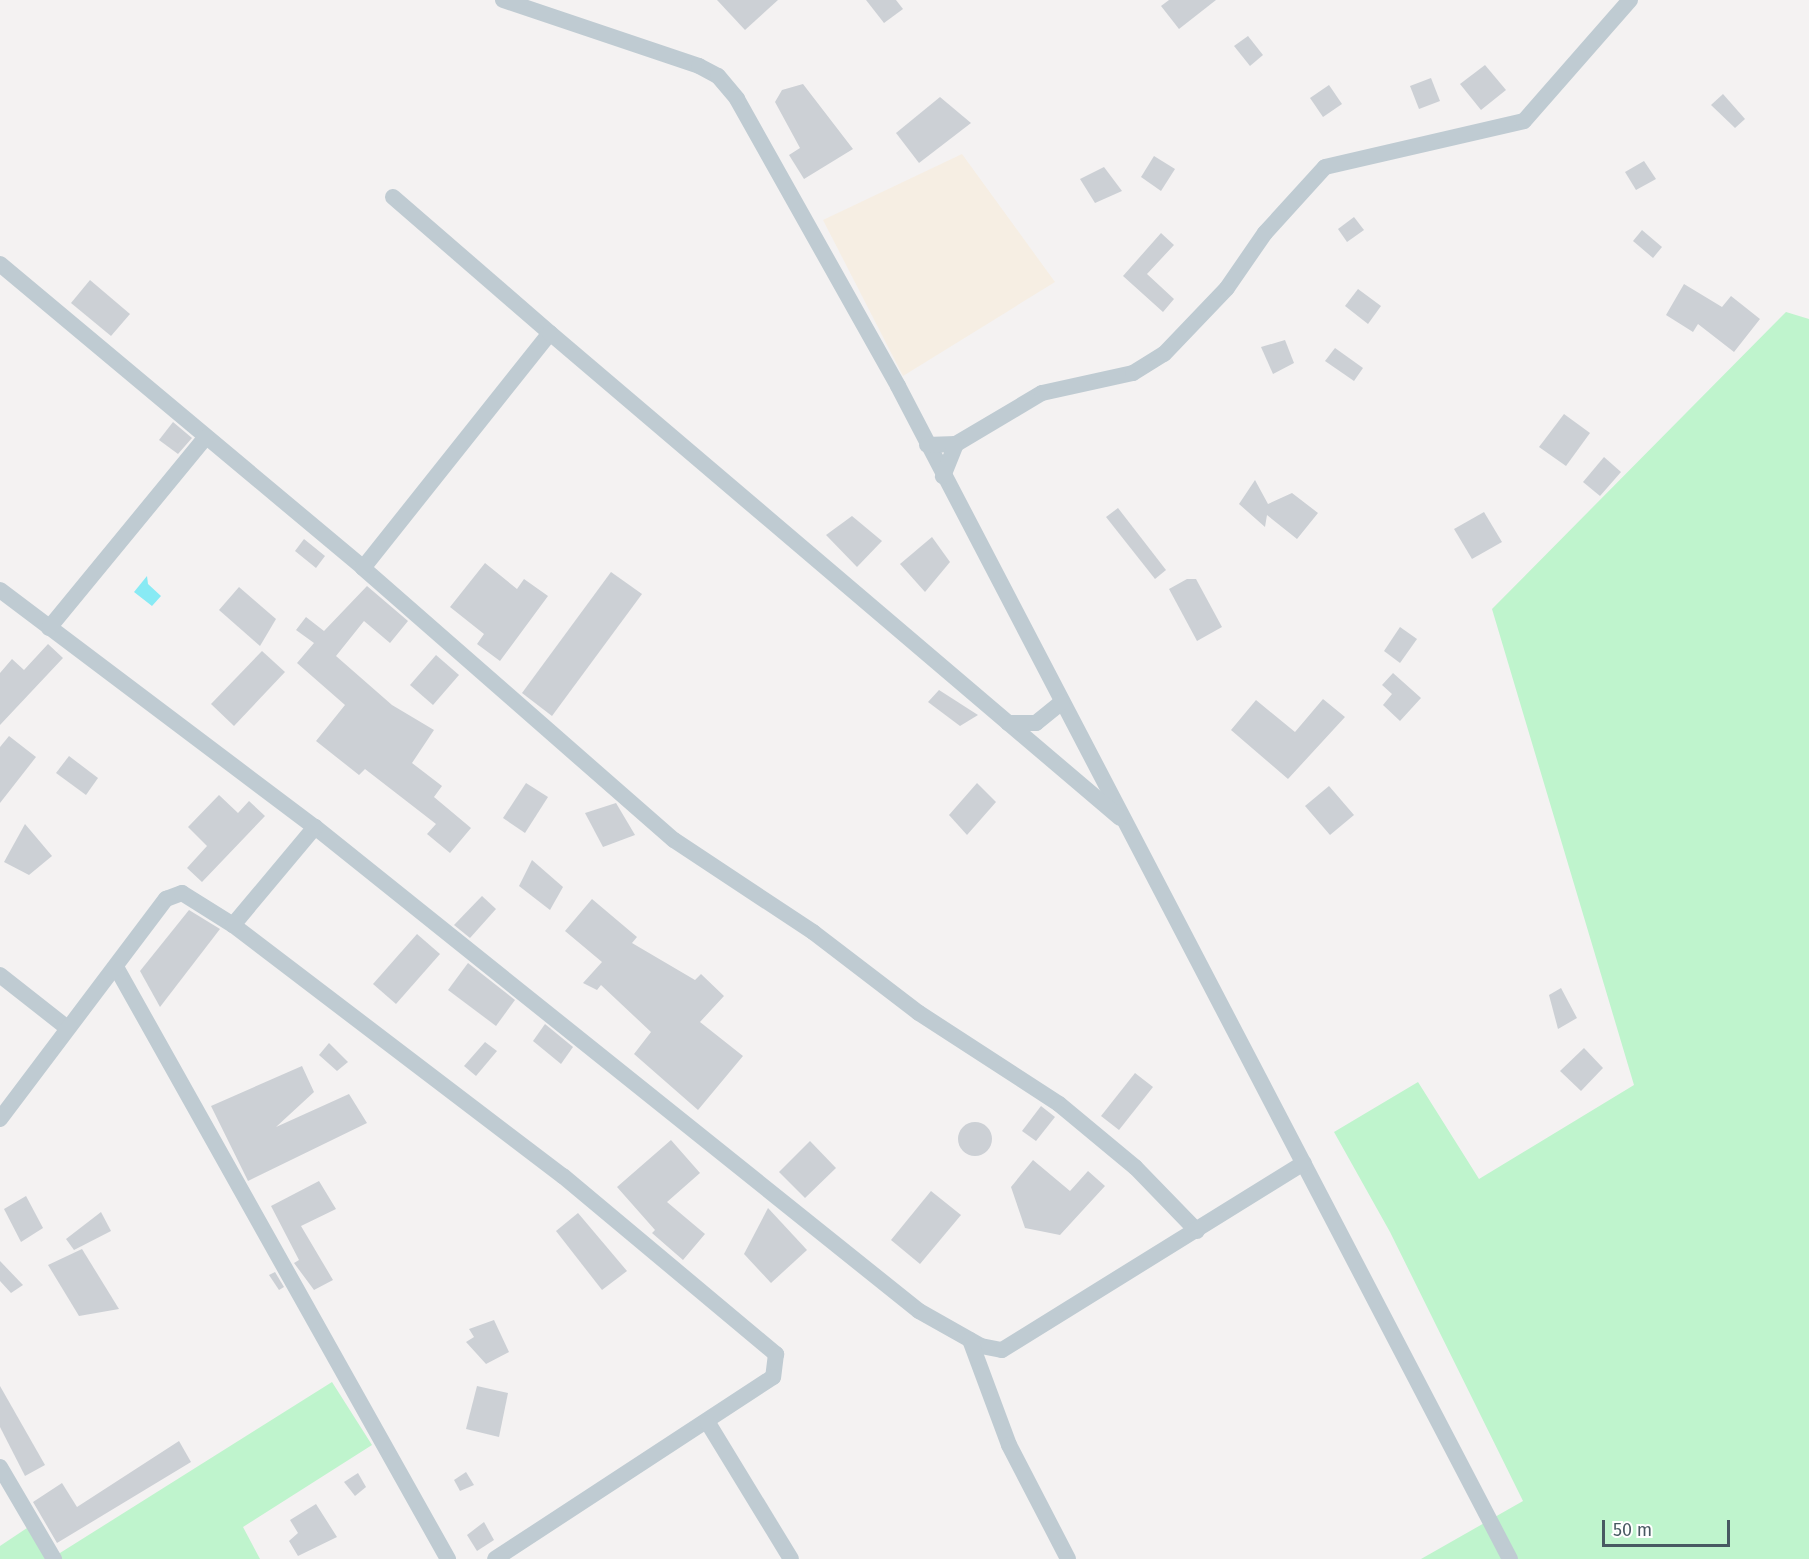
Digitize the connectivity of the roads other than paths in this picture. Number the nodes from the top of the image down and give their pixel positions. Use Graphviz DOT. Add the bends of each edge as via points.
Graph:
graph roads {
  1 [pos="503,0"];
  2 [pos="1630,0"];
  3 [pos="393,197"];
  4 [pos="0,264"];
  5 [pos="550,333"];
  6 [pos="206,437"];
  7 [pos="956,444"];
  8 [pos="927,445"];
  9 [pos="942,476"];
  10 [pos="363,568"];
  11 [pos="0,590"];
  12 [pos="49,628"];
  13 [pos="1062,702"];
  14 [pos="1008,723"];
  15 [pos="1126,823"];
  16 [pos="315,827"];
  17 [pos="233,925"];
  18 [pos="116,967"];
  19 [pos="0,975"];
  20 [pos="66,1027"];
  21 [pos="0,1119"];
  22 [pos="1304,1162"];
  23 [pos="1197,1231"];
  24 [pos="970,1340"];
  25 [pos="708,1423"];
  26 [pos="0,1467"];
  27 [pos="513,1555"];
  28 [pos="54,1559"];
  29 [pos="447,1559"];
  30 [pos="495,1559"];
  31 [pos="790,1559"];
  32 [pos="1068,1559"];
  33 [pos="1510,1559"];
  1 -- 8 [label="street" via="623,37 718,76 737,99"];
  2 -- 7 [label="street" via="1524,121 1325,167 1265,232 1227,288 1164,354 1133,373 1042,393"];
  3 -- 5 [label="street"];
  4 -- 6 [label="street"];
  5 -- 10 [label="street"];
  5 -- 14 [label="street"];
  6 -- 10 [label="street"];
  6 -- 12 [label="street"];
  7 -- 8 [label="street"];
  7 -- 9 [label="street"];
  8 -- 9 [label="street"];
  9 -- 13 [label="street"];
  10 -- 23 [label="street" via="674,840 813,932 919,1013 1059,1104 1135,1167"];
  11 -- 12 [label="street"];
  12 -- 16 [label="street"];
  13 -- 14 [label="street" via="1036,723"];
  13 -- 15 [label="street"];
  14 -- 15 [label="street"];
  15 -- 22 [label="street"];
  16 -- 17 [label="street"];
  16 -- 24 [label="street" via="919,1311"];
  17 -- 18 [label="street" via="175,892"];
  17 -- 25 [label="street" via="563,1176 776,1354 772,1377"];
  18 -- 20 [label="street"];
  18 -- 29 [label="street"];
  19 -- 20 [label="street"];
  20 -- 21 [label="street"];
  22 -- 23 [label="street"];
  22 -- 33 [label="street"];
  23 -- 24 [label="street" via="1002,1350"];
  24 -- 32 [label="street" via="1009,1445"];
  25 -- 27 [label="street"];
  25 -- 31 [label="street"];
  26 -- 28 [label="street"];
  27 -- 30 [label="street"];
}
